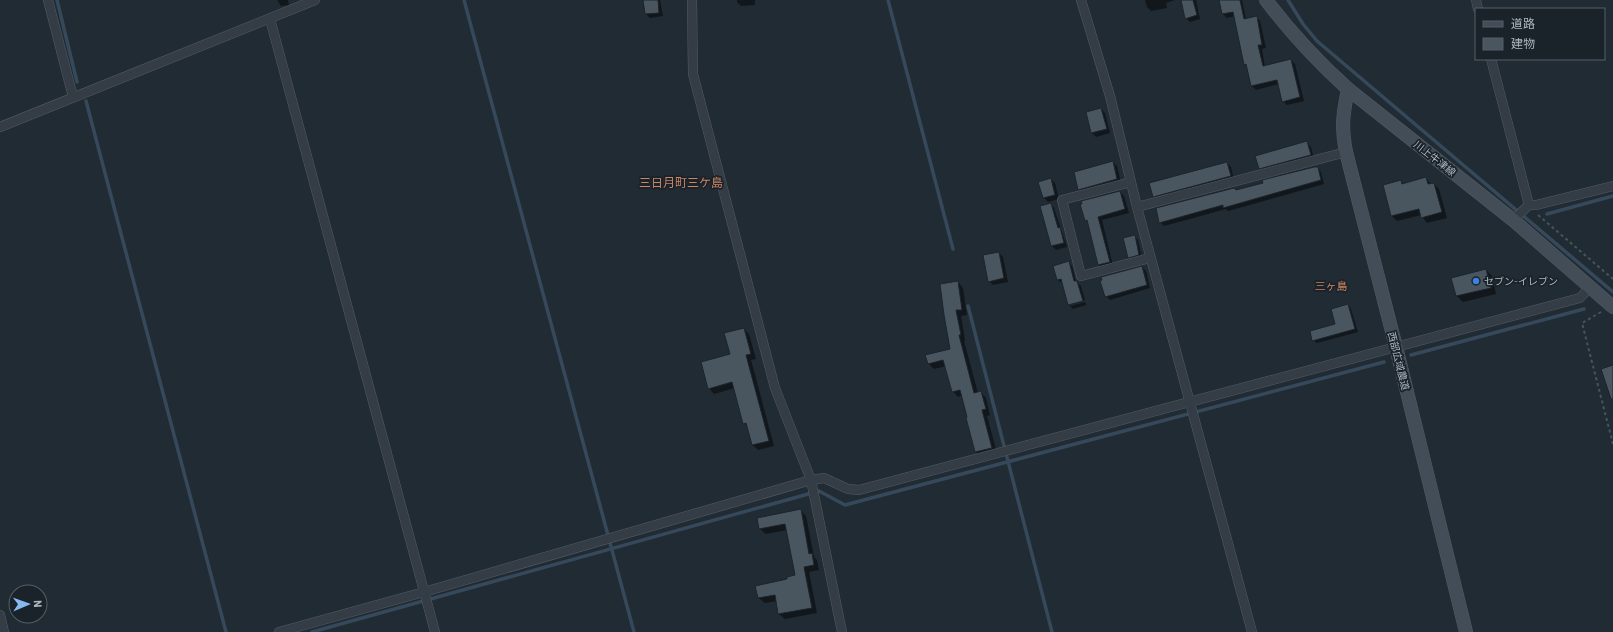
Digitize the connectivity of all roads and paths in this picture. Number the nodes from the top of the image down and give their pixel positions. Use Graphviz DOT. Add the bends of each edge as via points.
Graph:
graph roads {
  1 [pos="48,0"];
  2 [pos="315,0"];
  3 [pos="692,0"];
  4 [pos="1081,0"];
  5 [pos="1266,0"];
  6 [pos="270,19"];
  7 [pos="1491,60"];
  8 [pos="1348,89"];
  9 [pos="73,97"];
  10 [pos="0,127"];
  11 [pos="1346,152"];
  12 [pos="1131,182"];
  13 [pos="1613,186"];
  14 [pos="1529,205"];
  15 [pos="1137,207"];
  16 [pos="1513,220"];
  17 [pos="1150,258"];
  18 [pos="1613,279"];
  19 [pos="1590,287"];
  20 [pos="1611,305"];
  21 [pos="1396,347"];
  22 [pos="1190,402"];
  23 [pos="1613,444"];
  24 [pos="811,480"];
  25 [pos="424,592"];
  26 [pos="0,615"];
  27 [pos="4,632"];
  28 [pos="279,632"];
  29 [pos="435,632"];
  30 [pos="842,632"];
  31 [pos="1252,632"];
  32 [pos="1466,632"];
  1 -- 9 [label="street"];
  2 -- 6 [label="street"];
  3 -- 24 [label="street" via="693,74 775,388"];
  4 -- 12 [label="street" via="1110,96"];
  5 -- 8 [label="street, 川上牛津線" via="1302,46"];
  6 -- 9 [label="street"];
  6 -- 25 [label="street"];
  7 -- 14 [label="street"];
  8 -- 11 [label="street, 西部広域農道" via="1342,131"];
  8 -- 16 [label="street, 川上牛津線"];
  9 -- 10 [label="street"];
  11 -- 15 [label="street"];
  11 -- 21 [label="street, 西部広域農道"];
  12 -- 15 [label="street"];
  12 -- 17 [label="street" via="1062,200 1081,276"];
  13 -- 14 [label="street"];
  14 -- 16 [label="street"];
  14 -- 18 [label="path" via="1536,214"];
  15 -- 17 [label="street"];
  16 -- 19 [label="street, 川上牛津線"];
  17 -- 22 [label="street"];
  19 -- 20 [label="street, 川上牛津線"];
  19 -- 21 [label="street" via="1580,298"];
  20 -- 23 [label="path" via="1582,323"];
  21 -- 22 [label="street"];
  21 -- 32 [label="street, 西部広域農道"];
  22 -- 24 [label="street" via="859,490 848,489 824,478"];
  22 -- 31 [label="street"];
  24 -- 25 [label="street"];
  24 -- 30 [label="street"];
  25 -- 28 [label="street"];
  25 -- 29 [label="street"];
  26 -- 27 [label="street"];
}
